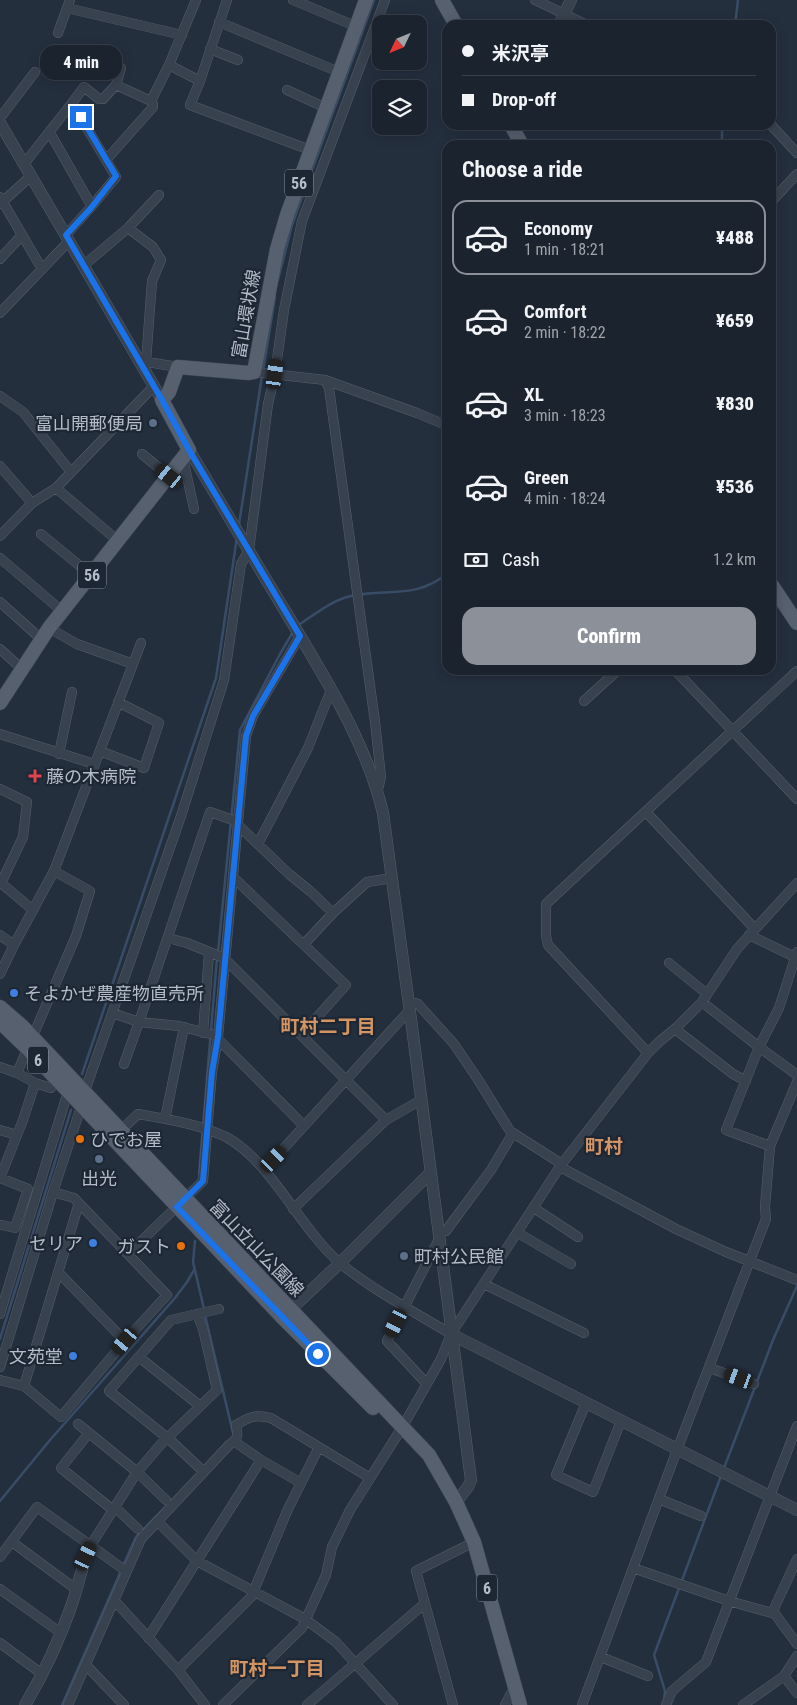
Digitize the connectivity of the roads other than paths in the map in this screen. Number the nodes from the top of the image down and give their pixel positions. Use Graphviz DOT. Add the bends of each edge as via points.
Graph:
graph roads {
  1 [pos="196,0"];
  2 [pos="227,0"];
  3 [pos="293,0"];
  4 [pos="366,0"];
  5 [pos="386,0"];
  6 [pos="442,0"];
  7 [pos="535,0"];
  8 [pos="571,0"];
  9 [pos="68,4"];
  10 [pos="453,20"];
  11 [pos="562,20"];
  12 [pos="219,22"];
  13 [pos="355,26"];
  14 [pos="58,33"];
  15 [pos="182,35"];
  16 [pos="210,49"];
  17 [pos="72,51"];
  18 [pos="238,60"];
  19 [pos="169,65"];
  20 [pos="35,72"];
  21 [pos="339,72"];
  22 [pos="200,81"];
  23 [pos="116,85"];
  24 [pos="287,90"];
  25 [pos="151,101"];
  26 [pos="72,103"];
  27 [pos="326,108"];
  28 [pos="0,118"];
  29 [pos="0,123"];
  30 [pos="776,130"];
  31 [pos="50,133"];
  32 [pos="310,150"];
  33 [pos="797,153"];
  34 [pos="106,160"];
  35 [pos="24,164"];
  36 [pos="797,174"];
  37 [pos="31,176"];
  38 [pos="159,195"];
  39 [pos="776,197"];
  40 [pos="1,201"];
  41 [pos="91,205"];
  42 [pos="128,228"];
  43 [pos="22,235"];
  44 [pos="67,238"];
  45 [pos="0,259"];
  46 [pos="83,266"];
  47 [pos="42,269"];
  48 [pos="0,313"];
  49 [pos="143,362"];
  50 [pos="178,367"];
  51 [pos="256,372"];
  52 [pos="273,374"];
  53 [pos="325,380"];
  54 [pos="154,386"];
  55 [pos="0,396"];
  56 [pos="162,400"];
  57 [pos="442,423"];
  58 [pos="142,454"];
  59 [pos="186,454"];
  60 [pos="0,466"];
  61 [pos="71,472"];
  62 [pos="169,476"];
  63 [pos="56,488"];
  64 [pos="32,503"];
  65 [pos="194,509"];
  66 [pos="41,534"];
  67 [pos="0,536"];
  68 [pos="118,540"];
  69 [pos="249,550"];
  70 [pos="0,558"];
  71 [pos="91,575"];
  72 [pos="776,592"];
  73 [pos="0,602"];
  74 [pos="62,611"];
  75 [pos="797,623"];
  76 [pos="45,634"];
  77 [pos="300,636"];
  78 [pos="141,643"];
  79 [pos="0,649"];
  80 [pos="133,664"];
  81 [pos="21,668"];
  82 [pos="797,672"];
  83 [pos="613,675"];
  84 [pos="680,675"];
  85 [pos="331,690"];
  86 [pos="72,692"];
  87 [pos="1,701"];
  88 [pos="584,701"];
  89 [pos="118,702"];
  90 [pos="733,732"];
  91 [pos="0,734"];
  92 [pos="100,750"];
  93 [pos="60,754"];
  94 [pos="94,764"];
  95 [pos="0,789"];
  96 [pos="378,790"];
  97 [pos="797,799"];
  98 [pos="646,812"];
  99 [pos="238,824"];
  100 [pos="258,844"];
  101 [pos="54,871"];
  102 [pos="233,877"];
  103 [pos="392,878"];
  104 [pos="797,883"];
  105 [pos="33,910"];
  106 [pos="333,913"];
  107 [pos="752,932"];
  108 [pos="0,935"];
  109 [pos="168,938"];
  110 [pos="304,944"];
  111 [pos="14,946"];
  112 [pos="209,953"];
  113 [pos="796,956"];
  114 [pos="224,958"];
  115 [pos="669,963"];
  116 [pos="0,974"];
  117 [pos="707,994"];
  118 [pos="702,1002"];
  119 [pos="0,1007"];
  120 [pos="410,1007"];
  121 [pos="112,1013"];
  122 [pos="0,1022"];
  123 [pos="139,1022"];
  124 [pos="184,1028"];
  125 [pos="675,1029"];
  126 [pos="203,1033"];
  127 [pos="301,1035"];
  128 [pos="218,1037"];
  129 [pos="30,1043"];
  130 [pos="759,1047"];
  131 [pos="648,1053"];
  132 [pos="124,1064"];
  133 [pos="0,1067"];
  134 [pos="17,1073"];
  135 [pos="797,1074"];
  136 [pos="346,1079"];
  137 [pos="746,1081"];
  138 [pos="35,1082"];
  139 [pos="797,1082"];
  140 [pos="51,1088"];
  141 [pos="66,1098"];
  142 [pos="83,1099"];
  143 [pos="421,1100"];
  144 [pos="165,1119"];
  145 [pos="386,1120"];
  146 [pos="304,1126"];
  147 [pos="0,1130"];
  148 [pos="208,1131"];
  149 [pos="512,1133"];
  150 [pos="116,1134"];
  151 [pos="17,1135"];
  152 [pos="770,1146"];
  153 [pos="561,1165"];
  154 [pos="264,1170"];
  155 [pos="430,1173"];
  156 [pos="0,1178"];
  157 [pos="53,1192"];
  158 [pos="181,1203"];
  159 [pos="79,1204"];
  160 [pos="534,1208"];
  161 [pos="294,1209"];
  162 [pos="1,1227"];
  163 [pos="518,1233"];
  164 [pos="439,1236"];
  165 [pos="578,1237"];
  166 [pos="128,1254"];
  167 [pos="750,1262"];
  168 [pos="340,1263"];
  169 [pos="571,1264"];
  170 [pos="59,1273"];
  171 [pos="797,1280"];
  172 [pos="484,1284"];
  173 [pos="404,1305"];
  174 [pos="219,1309"];
  175 [pos="286,1313"];
  176 [pos="0,1314"];
  177 [pos="197,1314"];
  178 [pos="584,1333"];
  179 [pos="452,1334"];
  180 [pos="125,1341"];
  181 [pos="139,1357"];
  182 [pos="0,1367"];
  183 [pos="710,1368"];
  184 [pos="0,1380"];
  185 [pos="426,1383"];
  186 [pos="754,1384"];
  187 [pos="24,1386"];
  188 [pos="586,1403"];
  189 [pos="200,1406"];
  190 [pos="621,1421"];
  191 [pos="78,1424"];
  192 [pos="797,1426"];
  193 [pos="401,1430"];
  194 [pos="89,1433"];
  195 [pos="167,1438"];
  196 [pos="235,1442"];
  197 [pos="320,1447"];
  198 [pos="677,1450"];
  199 [pos="261,1460"];
  200 [pos="137,1472"];
  201 [pos="204,1472"];
  202 [pos="370,1478"];
  203 [pos="302,1483"];
  204 [pos="770,1497"];
  205 [pos="659,1499"];
  206 [pos="166,1500"];
  207 [pos="456,1502"];
  208 [pos="114,1508"];
  209 [pos="797,1510"];
  210 [pos="701,1516"];
  211 [pos="157,1521"];
  212 [pos="138,1529"];
  213 [pos="12,1542"];
  214 [pos="474,1542"];
  215 [pos="91,1545"];
  216 [pos="0,1557"];
  217 [pos="797,1559"];
  218 [pos="197,1561"];
  219 [pos="633,1568"];
  220 [pos="126,1571"];
  221 [pos="0,1589"];
  222 [pos="77,1590"];
  223 [pos="254,1591"];
  224 [pos="114,1600"];
  225 [pos="729,1601"];
  226 [pos="424,1604"];
  227 [pos="772,1613"];
  228 [pos="306,1619"];
  229 [pos="61,1633"];
  230 [pos="148,1638"];
  231 [pos="0,1643"];
  232 [pos="797,1644"];
  233 [pos="797,1656"];
  234 [pos="601,1657"];
  235 [pos="356,1663"];
  236 [pos="86,1665"];
  237 [pos="178,1670"];
  238 [pos="42,1674"];
  239 [pos="648,1676"];
  240 [pos="784,1676"];
  241 [pos="514,1686"];
  242 [pos="797,1693"];
  243 [pos="25,1705"];
  244 [pos="68,1705"];
  245 [pos="124,1705"];
  246 [pos="205,1705"];
  247 [pos="223,1705"];
  248 [pos="307,1705"];
  249 [pos="393,1705"];
  250 [pos="453,1705"];
  251 [pos="504,1705"];
  252 [pos="520,1705"];
  253 [pos="582,1705"];
  254 [pos="666,1705"];
  255 [pos="743,1705"];
  1 -- 15 [label="street"];
  2 -- 12 [label="street"];
  3 -- 13 [label="street"];
  4 -- 13 [label="main road, 富山環状線 / 56"];
  5 -- 52 [label="street" via="302,221"];
  6 -- 10 [label="main road"];
  7 -- 11 [label="street"];
  8 -- 11 [label="street"];
  9 -- 14 [label="street"];
  9 -- 15 [label="street"];
  12 -- 16 [label="street"];
  12 -- 21 [label="street"];
  13 -- 21 [label="main road, 富山環状線 / 56"];
  15 -- 19 [label="street"];
  16 -- 18 [label="street"];
  16 -- 22 [label="street"];
  17 -- 23 [label="street" via="121,68"];
  19 -- 22 [label="street"];
  19 -- 25 [label="street"];
  20 -- 28 [label="street"];
  21 -- 27 [label="main road, 富山環状線 / 56"];
  22 -- 32 [label="street" via="190,105"];
  23 -- 25 [label="street"];
  23 -- 26 [label="street" via="103,99 84,87"];
  24 -- 27 [label="street"];
  25 -- 34 [label="street" via="153,107"];
  26 -- 31 [label="street"];
  26 -- 34 [label="street"];
  27 -- 32 [label="main road, 富山環状線 / 56"];
  29 -- 35 [label="street"];
  30 -- 33 [label="street"];
  31 -- 35 [label="street"];
  31 -- 41 [label="street"];
  32 -- 51 [label="main road, 富山環状線 / 56" via="277,249"];
  34 -- 41 [label="street" via="116,176"];
  35 -- 37 [label="street"];
  36 -- 39 [label="street"];
  37 -- 40 [label="street"];
  37 -- 44 [label="street"];
  38 -- 42 [label="street"];
  40 -- 43 [label="street"];
  41 -- 44 [label="street"];
  42 -- 46 [label="street"];
  42 -- 49 [label="street" via="154,247 161,260 152,281"];
  43 -- 45 [label="street"];
  43 -- 47 [label="street"];
  44 -- 46 [label="street"];
  44 -- 47 [label="street"];
  46 -- 49 [label="street"];
  47 -- 48 [label="street"];
  49 -- 50 [label="street"];
  49 -- 54 [label="street"];
  50 -- 51 [label="main road, 富山環状線"];
  50 -- 56 [label="main road" via="169,392"];
  51 -- 52 [label="street"];
  52 -- 53 [label="street"];
  52 -- 69 [label="street"];
  53 -- 57 [label="street"];
  53 -- 96 [label="street" via="329,388 375,722 381,777"];
  54 -- 56 [label="street"];
  54 -- 61 [label="street"];
  55 -- 61 [label="street" via="23,412"];
  56 -- 59 [label="main road"];
  58 -- 62 [label="street"];
  59 -- 62 [label="main road, 56"];
  59 -- 65 [label="street"];
  59 -- 69 [label="street"];
  60 -- 64 [label="street"];
  61 -- 63 [label="street"];
  62 -- 68 [label="main road, 56"];
  63 -- 64 [label="street"];
  63 -- 68 [label="street"];
  64 -- 67 [label="street"];
  66 -- 71 [label="street"];
  68 -- 71 [label="main road, 56"];
  69 -- 77 [label="street"];
  69 -- 121 [label="street" via="241,564 224,680 181,816"];
  70 -- 74 [label="street"];
  71 -- 74 [label="main road, 56"];
  72 -- 75 [label="main road"];
  73 -- 76 [label="street"];
  74 -- 76 [label="main road, 56"];
  76 -- 80 [label="street"];
  76 -- 81 [label="main road, 56"];
  77 -- 85 [label="street"];
  77 -- 99 [label="street" via="253,716 246,736"];
  78 -- 80 [label="street"];
  79 -- 81 [label="street"];
  80 -- 89 [label="street"];
  81 -- 87 [label="main road, 56"];
  82 -- 90 [label="street"];
  83 -- 88 [label="street"];
  84 -- 90 [label="street"];
  85 -- 96 [label="street" via="360,743"];
  85 -- 100 [label="street" via="308,748"];
  86 -- 93 [label="street"];
  89 -- 92 [label="street"];
  89 -- 92 [label="street" via="159,723 144,768"];
  90 -- 97 [label="street"];
  90 -- 98 [label="street"];
  91 -- 93 [label="street"];
  92 -- 94 [label="street"];
  93 -- 94 [label="street"];
  94 -- 101 [label="street"];
  95 -- 105 [label="street" via="26,802 23,837 1,883"];
  96 -- 103 [label="street"];
  98 -- 107 [label="street"];
  98 -- 131 [label="street" via="546,904 546,936 548,945"];
  99 -- 100 [label="street"];
  99 -- 102 [label="street"];
  99 -- 109 [label="street" via="210,812"];
  100 -- 106 [label="street"];
  101 -- 105 [label="street"];
  101 -- 129 [label="street" via="90,891 76,936"];
  102 -- 110 [label="street"];
  102 -- 114 [label="street"];
  103 -- 106 [label="street" via="367,882"];
  103 -- 120 [label="street"];
  104 -- 107 [label="street"];
  105 -- 111 [label="street"];
  106 -- 110 [label="street"];
  107 -- 113 [label="street"];
  107 -- 117 [label="street"];
  108 -- 111 [label="street"];
  109 -- 112 [label="street"];
  109 -- 123 [label="street"];
  110 -- 127 [label="street" via="346,985"];
  111 -- 116 [label="street"];
  112 -- 114 [label="street"];
  112 -- 126 [label="street"];
  113 -- 130 [label="street" via="779,1008"];
  114 -- 127 [label="street"];
  114 -- 128 [label="street"];
  115 -- 117 [label="street"];
  117 -- 118 [label="street"];
  118 -- 125 [label="street"];
  118 -- 130 [label="street"];
  119 -- 129 [label="main road, 富山立山公園線 / 6"];
  120 -- 136 [label="street"];
  120 -- 143 [label="street"];
  120 -- 149 [label="street" via="418,1004 454,1044"];
  121 -- 123 [label="street"];
  121 -- 142 [label="street"];
  122 -- 129 [label="main road, 富山立山公園線 / 6"];
  123 -- 124 [label="street"];
  123 -- 132 [label="street"];
  124 -- 126 [label="street"];
  124 -- 144 [label="street"];
  125 -- 131 [label="street"];
  125 -- 137 [label="street"];
  126 -- 128 [label="street"];
  127 -- 136 [label="street"];
  128 -- 146 [label="street"];
  128 -- 148 [label="street"];
  129 -- 134 [label="street"];
  129 -- 142 [label="main road, 富山立山公園線 / 6"];
  130 -- 135 [label="street"];
  130 -- 137 [label="street"];
  131 -- 153 [label="street"];
  133 -- 134 [label="street"];
  134 -- 138 [label="street"];
  136 -- 145 [label="street"];
  136 -- 146 [label="street"];
  137 -- 152 [label="street" via="726,1130"];
  138 -- 140 [label="street"];
  138 -- 151 [label="street"];
  139 -- 152 [label="street"];
  141 -- 176 [label="street"];
  142 -- 150 [label="main road, 富山立山公園線 / 6"];
  142 -- 157 [label="street"];
  143 -- 145 [label="street"];
  143 -- 155 [label="street"];
  144 -- 148 [label="street"];
  144 -- 150 [label="street" via="138,1114"];
  145 -- 161 [label="street"];
  146 -- 154 [label="street"];
  147 -- 151 [label="street"];
  148 -- 154 [label="street" via="242,1148"];
  148 -- 158 [label="street" via="203,1181"];
  149 -- 153 [label="street"];
  149 -- 164 [label="street" via="491,1170"];
  150 -- 158 [label="main road, 富山立山公園線 / 6"];
  151 -- 156 [label="street"];
  152 -- 167 [label="street" via="766,1219"];
  153 -- 160 [label="street"];
  153 -- 167 [label="street" via="676,1228"];
  154 -- 161 [label="street"];
  155 -- 164 [label="street"];
  155 -- 168 [label="street"];
  156 -- 162 [label="street" via="28,1188 15,1228"];
  157 -- 159 [label="street" via="74,1198"];
  157 -- 182 [label="street"];
  158 -- 166 [label="street"];
  158 -- 175 [label="main road, 富山立山公園線 / 6"];
  159 -- 166 [label="street"];
  159 -- 170 [label="street"];
  160 -- 163 [label="street"];
  160 -- 165 [label="street"];
  161 -- 168 [label="street" via="316,1240"];
  163 -- 169 [label="street"];
  163 -- 172 [label="street"];
  164 -- 173 [label="street"];
  164 -- 179 [label="street"];
  166 -- 180 [label="street" via="167,1294"];
  167 -- 171 [label="street"];
  167 -- 183 [label="street"];
  168 -- 173 [label="street"];
  168 -- 175 [label="street"];
  170 -- 180 [label="street"];
  170 -- 187 [label="street"];
  172 -- 178 [label="street"];
  172 -- 179 [label="street"];
  173 -- 179 [label="street"];
  173 -- 185 [label="street" via="387,1341"];
  174 -- 177 [label="street"];
  175 -- 193 [label="main road, 富山立山公園線 / 6"];
  177 -- 181 [label="street" via="171,1320"];
  177 -- 189 [label="street" via="217,1390"];
  179 -- 185 [label="street"];
  179 -- 188 [label="street"];
  179 -- 207 [label="street" via="471,1480"];
  180 -- 187 [label="street" via="61,1417"];
  181 -- 189 [label="street"];
  181 -- 195 [label="street" via="109,1392"];
  183 -- 186 [label="street"];
  183 -- 198 [label="street"];
  184 -- 187 [label="street"];
  185 -- 193 [label="street"];
  188 -- 190 [label="street"];
  188 -- 190 [label="street" via="556,1475 593,1492"];
  189 -- 195 [label="street"];
  190 -- 198 [label="street"];
  191 -- 194 [label="street"];
  192 -- 204 [label="street"];
  193 -- 202 [label="street"];
  193 -- 207 [label="main road, 富山立山公園線 / 6" via="440,1476"];
  194 -- 200 [label="street"];
  194 -- 208 [label="street" via="61,1468"];
  195 -- 200 [label="street"];
  195 -- 201 [label="street"];
  196 -- 197 [label="street" via="238,1435 236,1425 250,1417 262,1416"];
  196 -- 199 [label="street"];
  196 -- 201 [label="street"];
  197 -- 202 [label="street"];
  197 -- 203 [label="street"];
  198 -- 204 [label="street"];
  198 -- 205 [label="street"];
  199 -- 203 [label="street"];
  199 -- 218 [label="street"];
  200 -- 206 [label="street"];
  200 -- 208 [label="street"];
  201 -- 211 [label="street"];
  202 -- 228 [label="street" via="332,1547 326,1575"];
  203 -- 223 [label="street"];
  204 -- 209 [label="street"];
  204 -- 225 [label="street"];
  205 -- 210 [label="street"];
  205 -- 219 [label="street"];
  207 -- 214 [label="main road, 富山立山公園線 / 6"];
  208 -- 212 [label="street"];
  208 -- 215 [label="street"];
  211 -- 218 [label="street"];
  211 -- 220 [label="street" via="141,1539"];
  213 -- 215 [label="street" via="37,1507"];
  213 -- 216 [label="street"];
  213 -- 222 [label="street"];
  214 -- 226 [label="street" via="416,1571"];
  214 -- 241 [label="main road, 富山立山公園線 / 6"];
  215 -- 220 [label="street"];
  215 -- 222 [label="street"];
  217 -- 227 [label="street"];
  218 -- 223 [label="street"];
  218 -- 230 [label="street"];
  219 -- 225 [label="street"];
  219 -- 234 [label="street"];
  220 -- 224 [label="street"];
  221 -- 229 [label="street"];
  222 -- 229 [label="street"];
  223 -- 228 [label="street"];
  223 -- 237 [label="street"];
  224 -- 230 [label="street"];
  224 -- 236 [label="street"];
  225 -- 227 [label="street"];
  225 -- 254 [label="street" via="706,1662 672,1691"];
  226 -- 235 [label="street"];
  226 -- 250 [label="street"];
  227 -- 232 [label="street"];
  228 -- 235 [label="street" via="336,1642"];
  228 -- 247 [label="street" via="302,1628"];
  229 -- 238 [label="street"];
  230 -- 237 [label="street"];
  231 -- 238 [label="street"];
  233 -- 240 [label="street"];
  234 -- 239 [label="street"];
  234 -- 253 [label="street"];
  235 -- 248 [label="street"];
  235 -- 249 [label="street"];
  236 -- 244 [label="street"];
  236 -- 245 [label="street"];
  237 -- 246 [label="street"];
  238 -- 243 [label="street"];
  240 -- 242 [label="street"];
  240 -- 255 [label="street"];
  241 -- 251 [label="street"];
  241 -- 252 [label="main road, 富山立山公園線 / 6"];
}
